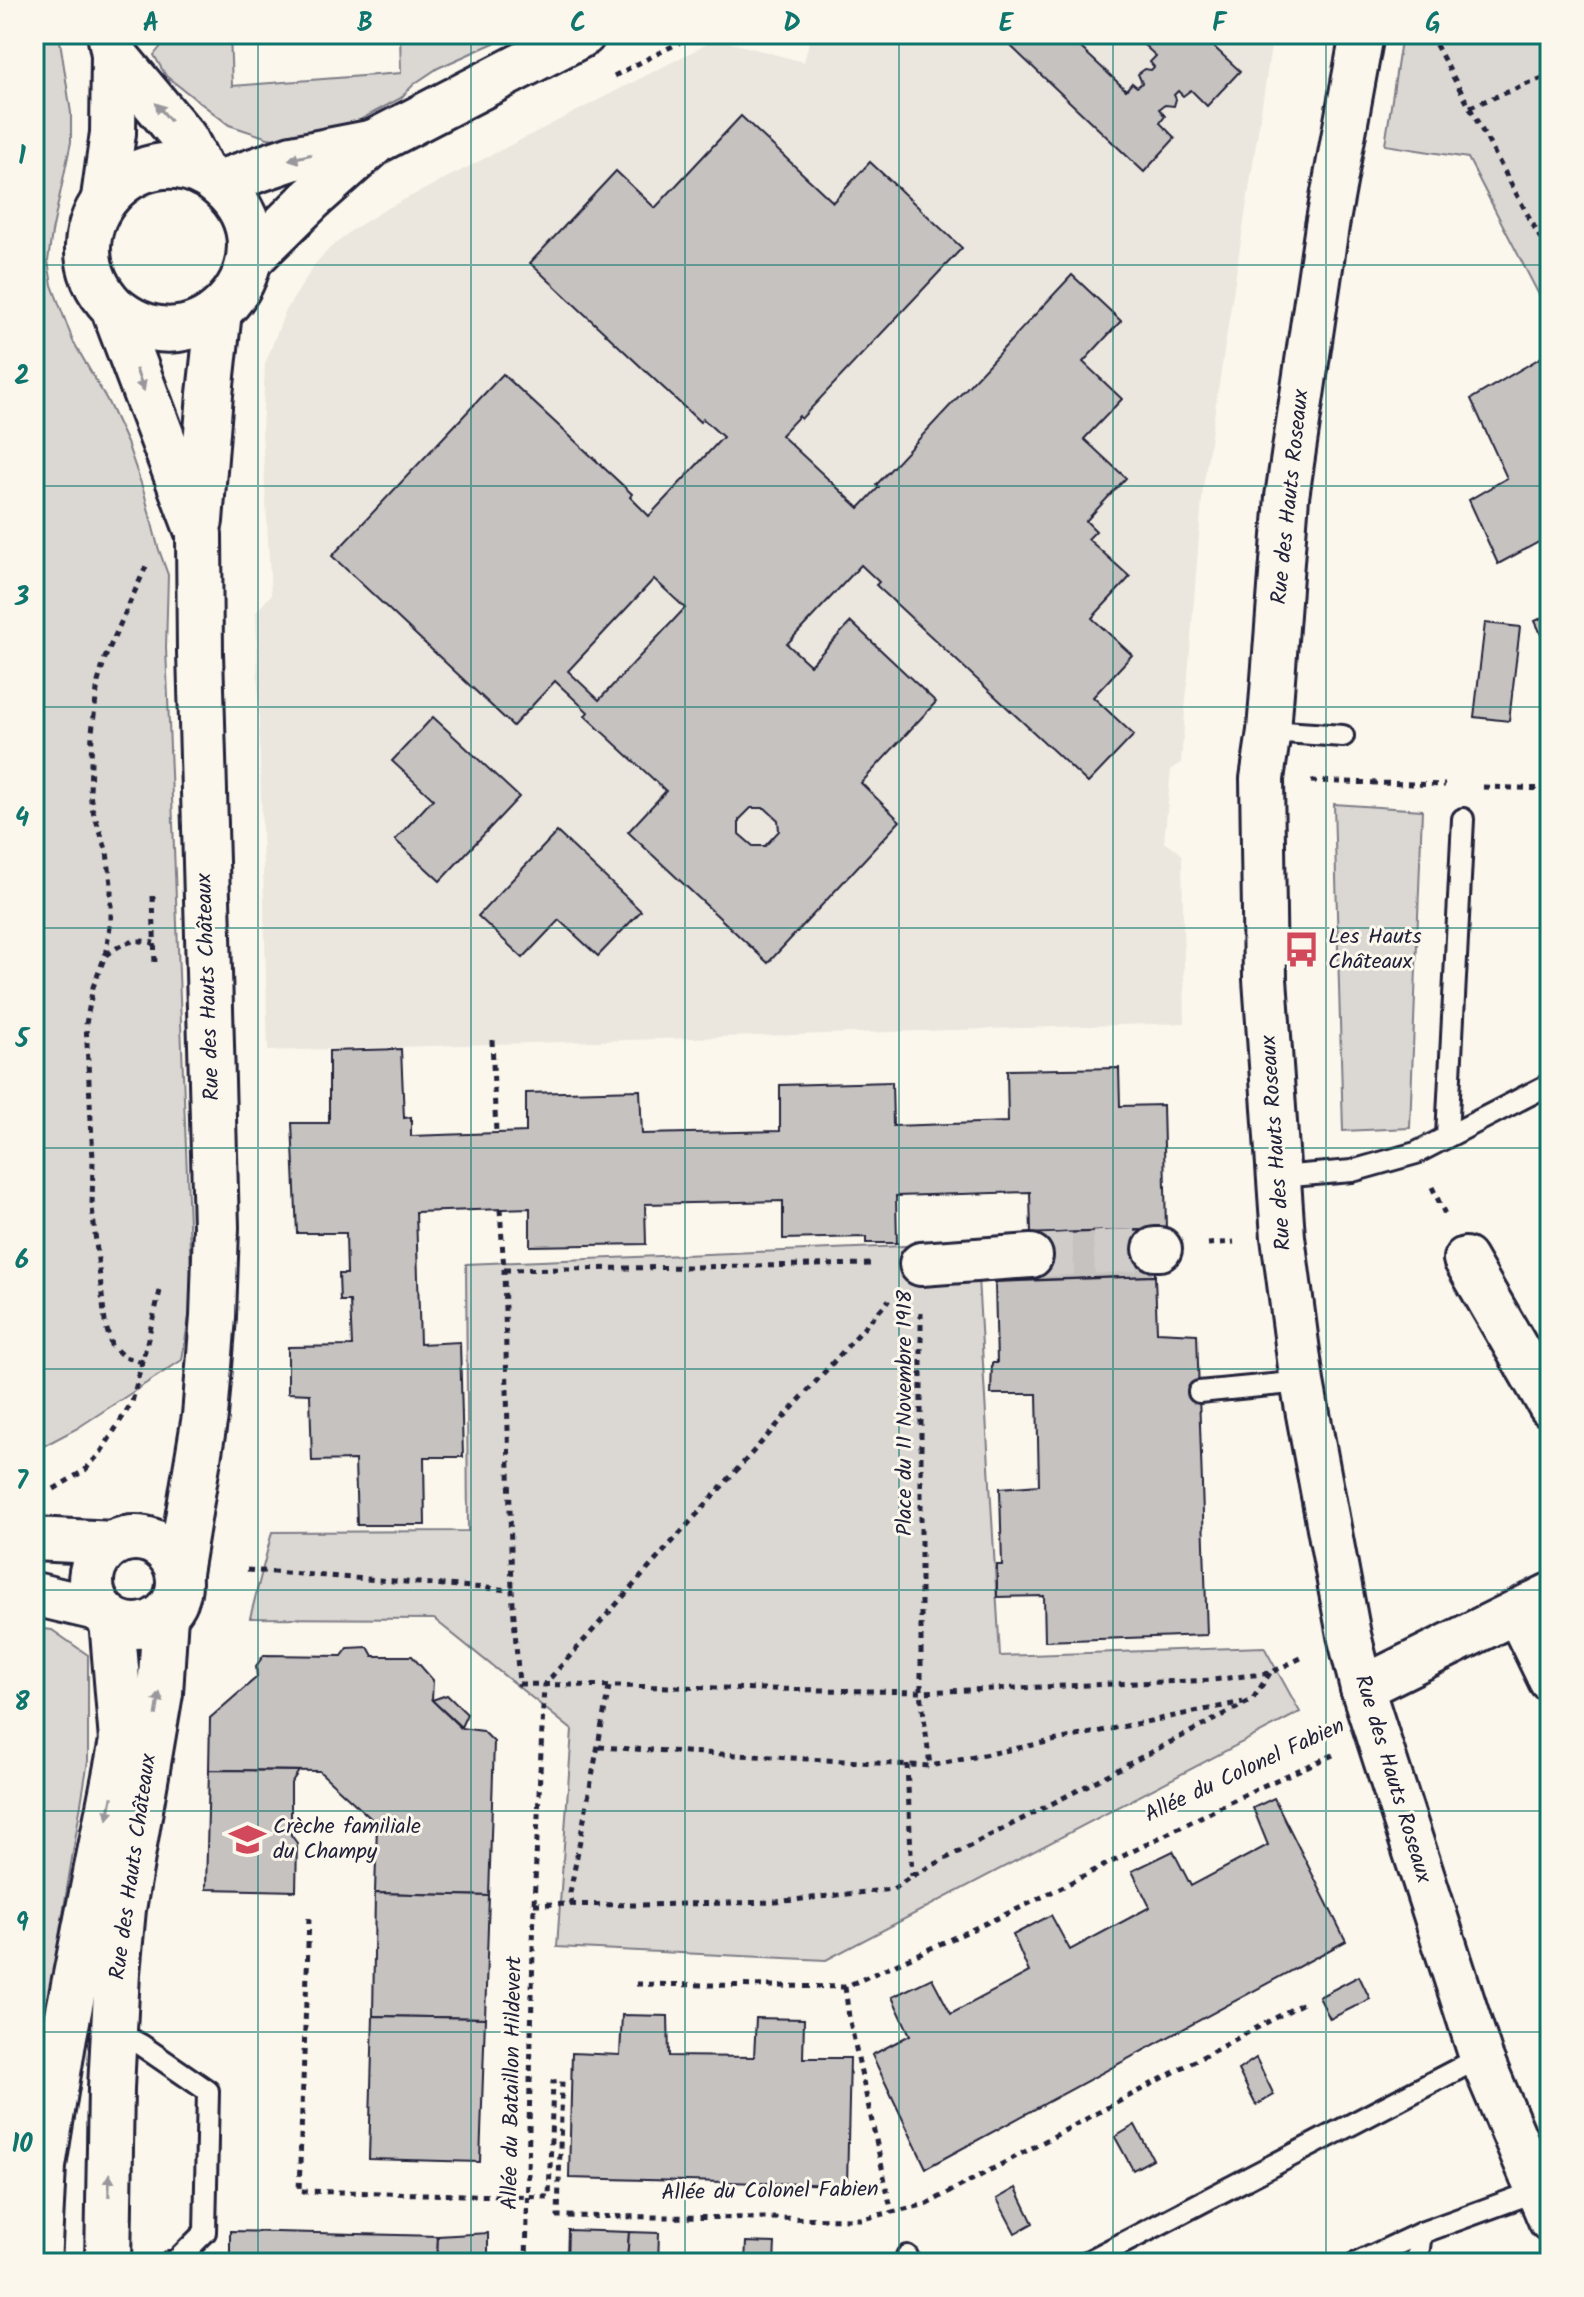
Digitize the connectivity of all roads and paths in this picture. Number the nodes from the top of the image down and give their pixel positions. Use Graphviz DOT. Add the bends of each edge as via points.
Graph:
graph roads {
  1 [pos="583,34"];
  2 [pos="1362,34"];
  3 [pos="1430,34"];
  4 [pos="112,44"];
  5 [pos="1550,75"];
  6 [pos="1470,107"];
  7 [pos="376,141"];
  8 [pos="210,179"];
  9 [pos="104,198"];
  10 [pos="1550,256"];
  11 [pos="249,260"];
  12 [pos="113,307"];
  13 [pos="219,311"];
  14 [pos="199,535"];
  15 [pos="153,551"];
  16 [pos="1269,731"];
  17 [pos="1343,736"];
  18 [pos="1262,779"];
  19 [pos="1454,786"];
  20 [pos="1470,786"];
  21 [pos="1550,789"];
  22 [pos="1463,819"];
  23 [pos="154,943"];
  24 [pos="105,956"];
  25 [pos="492,1040"];
  26 [pos="1550,1084"];
  27 [pos="496,1133"];
  28 [pos="1447,1136"];
  29 [pos="1416,1153"];
  30 [pos="1278,1177"];
  31 [pos="500,1209"];
  32 [pos="1283,1237"];
  33 [pos="1158,1249"];
  34 [pos="1031,1256"];
  35 [pos="1465,1259"];
  36 [pos="921,1264"];
  37 [pos="504,1270"];
  38 [pos="1302,1382"];
  39 [pos="1199,1392"];
  40 [pos="1550,1406"];
  41 [pos="202,1438"];
  42 [pos="46,1494"];
  43 [pos="34,1539"];
  44 [pos="121,1540"];
  45 [pos="247,1570"];
  46 [pos="179,1573"];
  47 [pos="512,1590"];
  48 [pos="34,1594"];
  49 [pos="1533,1604"];
  50 [pos="106,1615"];
  51 [pos="165,1615"];
  52 [pos="1349,1635"];
  53 [pos="1270,1673"];
  54 [pos="1550,1680"];
  55 [pos="544,1685"];
  56 [pos="609,1687"];
  57 [pos="1362,1688"];
  58 [pos="921,1692"];
  59 [pos="1252,1700"];
  60 [pos="1377,1734"];
  61 [pos="599,1747"];
  62 [pos="907,1764"];
  63 [pos="930,1766"];
  64 [pos="912,1876"];
  65 [pos="534,1904"];
  66 [pos="572,1905"];
  67 [pos="309,1918"];
  68 [pos="636,1984"];
  69 [pos="845,1987"];
  70 [pos="1307,2001"];
  71 [pos="113,2030"];
  72 [pos="1481,2057"];
  73 [pos="526,2197"];
  74 [pos="1543,2206"];
  75 [pos="892,2213"];
  76 [pos="1421,2233"];
  77 [pos="38,2263"];
  78 [pos="108,2263"];
  79 [pos="170,2263"];
  80 [pos="526,2263"];
  81 [pos="1085,2263"];
  82 [pos="1357,2263"];
  83 [pos="1417,2263"];
  1 -- 7 [label="street"];
  2 -- 16 [label="street, Rue des Hauts Roseaux" via="1287,497"];
  3 -- 6 [label="path"];
  8 -- 4 [label="street, one-way"];
  4 -- 9 [label="street" via="113,133"];
  5 -- 6 [label="path"];
  6 -- 10 [label="path"];
  7 -- 8 [label="street, one-way"];
  7 -- 11 [label="street"];
  8 -- 9 [label="street" via="170,167 145,171"];
  8 -- 11 [label="street" via="236,202"];
  9 -- 12 [label="street" via="89,231 87,254 97,288"];
  11 -- 13 [label="street" via="239,289"];
  12 -- 13 [label="street" via="131,320 162,329 188,327"];
  12 -- 14 [label="street, Rue des Hauts Châteaux, one-way"];
  13 -- 14 [label="street, Rue des Hauts Châteaux"];
  14 -- 41 [label="street, Rue des Hauts Châteaux, bridge" via="216,1227"];
  15 -- 24 [label="path" via="105,658 95,706 90,793 111,884"];
  16 -- 17 [label="lane"];
  16 -- 18 [label="street, Rue des Hauts Roseaux"];
  18 -- 19 [label="path"];
  18 -- 30 [label="street, Rue des Hauts Roseaux" via="1265,979"];
  20 -- 21 [label="path"];
  22 -- 28 [label="lane"];
  23 -- 24 [label="path" via="130,941"];
  24 -- 42 [label="path" via="86,1024 93,1222 111,1345 124,1357 143,1362 132,1402 101,1452 77,1476"];
  25 -- 27 [label="path"];
  26 -- 28 [label="lane"];
  28 -- 29 [label="lane"];
  29 -- 30 [label="lane" via="1352,1171"];
  29 -- 35 [label="path"];
  30 -- 32 [label="street, Rue des Hauts Roseaux"];
  31 -- 37 [label="path"];
  32 -- 33 [label="path"];
  32 -- 38 [label="street, Rue des Hauts Roseaux"];
  34 -- 36 [label="street"];
  35 -- 40 [label="street"];
  36 -- 37 [label="path, Place du 11 Novembre 1918"];
  36 -- 55 [label="path"];
  36 -- 58 [label="path, Place du 11 Novembre 1918"];
  37 -- 47 [label="path"];
  38 -- 39 [label="lane"];
  38 -- 52 [label="street, Rue des Hauts Roseaux"];
  41 -- 44 [label="street, Rue des Hauts Châteaux" via="168,1503"];
  41 -- 46 [label="street, Rue des Hauts Châteaux"];
  43 -- 44 [label="street"];
  44 -- 46 [label="street" via="155,1542 167,1549"];
  44 -- 50 [label="street" via="96,1561 92,1573 91,1586"];
  45 -- 47 [label="path"];
  46 -- 51 [label="street" via="175,1603"];
  47 -- 55 [label="path" via="519,1684"];
  48 -- 50 [label="street"];
  49 -- 54 [label="street"];
  49 -- 57 [label="street"];
  50 -- 51 [label="street" via="139,1626"];
  50 -- 77 [label="street, Rue des Hauts Châteaux, one-way" via="122,1741 43,2166"];
  71 -- 51 [label="street, Rue des Hauts Châteaux, one-way" via="123,1909 160,1693"];
  52 -- 53 [label="path"];
  52 -- 57 [label="street, Rue des Hauts Roseaux"];
  53 -- 58 [label="path"];
  53 -- 59 [label="path"];
  55 -- 56 [label="path"];
  55 -- 65 [label="path, Allée du Bataillon Hildevert"];
  56 -- 58 [label="path"];
  56 -- 61 [label="path"];
  57 -- 60 [label="street, Rue des Hauts Roseaux"];
  58 -- 63 [label="path, Place du 11 Novembre 1918"];
  59 -- 63 [label="path"];
  59 -- 64 [label="path"];
  60 -- 69 [label="path, Allée du Colonel Fabien"];
  60 -- 72 [label="street, Rue des Hauts Roseaux"];
  61 -- 62 [label="path"];
  61 -- 66 [label="path"];
  62 -- 63 [label="path"];
  62 -- 64 [label="path"];
  64 -- 66 [label="path" via="893,1889 775,1902"];
  65 -- 66 [label="path"];
  65 -- 73 [label="path, Allée du Bataillon Hildevert"];
  67 -- 73 [label="path" via="299,2191"];
  68 -- 69 [label="path, Allée du Colonel Fabien"];
  69 -- 75 [label="path"];
  70 -- 75 [label="path, Allée du Colonel Fabien" via="927,2204"];
  78 -- 71 [label="street, Rue des Hauts Châteaux, one-way"];
  71 -- 79 [label="lane" via="208,2091 205,2232"];
  72 -- 74 [label="street, Rue des Hauts Roseaux"];
  72 -- 81 [label="lane"];
  73 -- 75 [label="path, Allée du Colonel Fabien" via="549,2197 553,2082 562,2081 558,2216 862,2219"];
  73 -- 80 [label="path, Allée du Bataillon Hildevert"];
  74 -- 76 [label="lane"];
  76 -- 82 [label="lane"];
  76 -- 83 [label="lane"];
}
